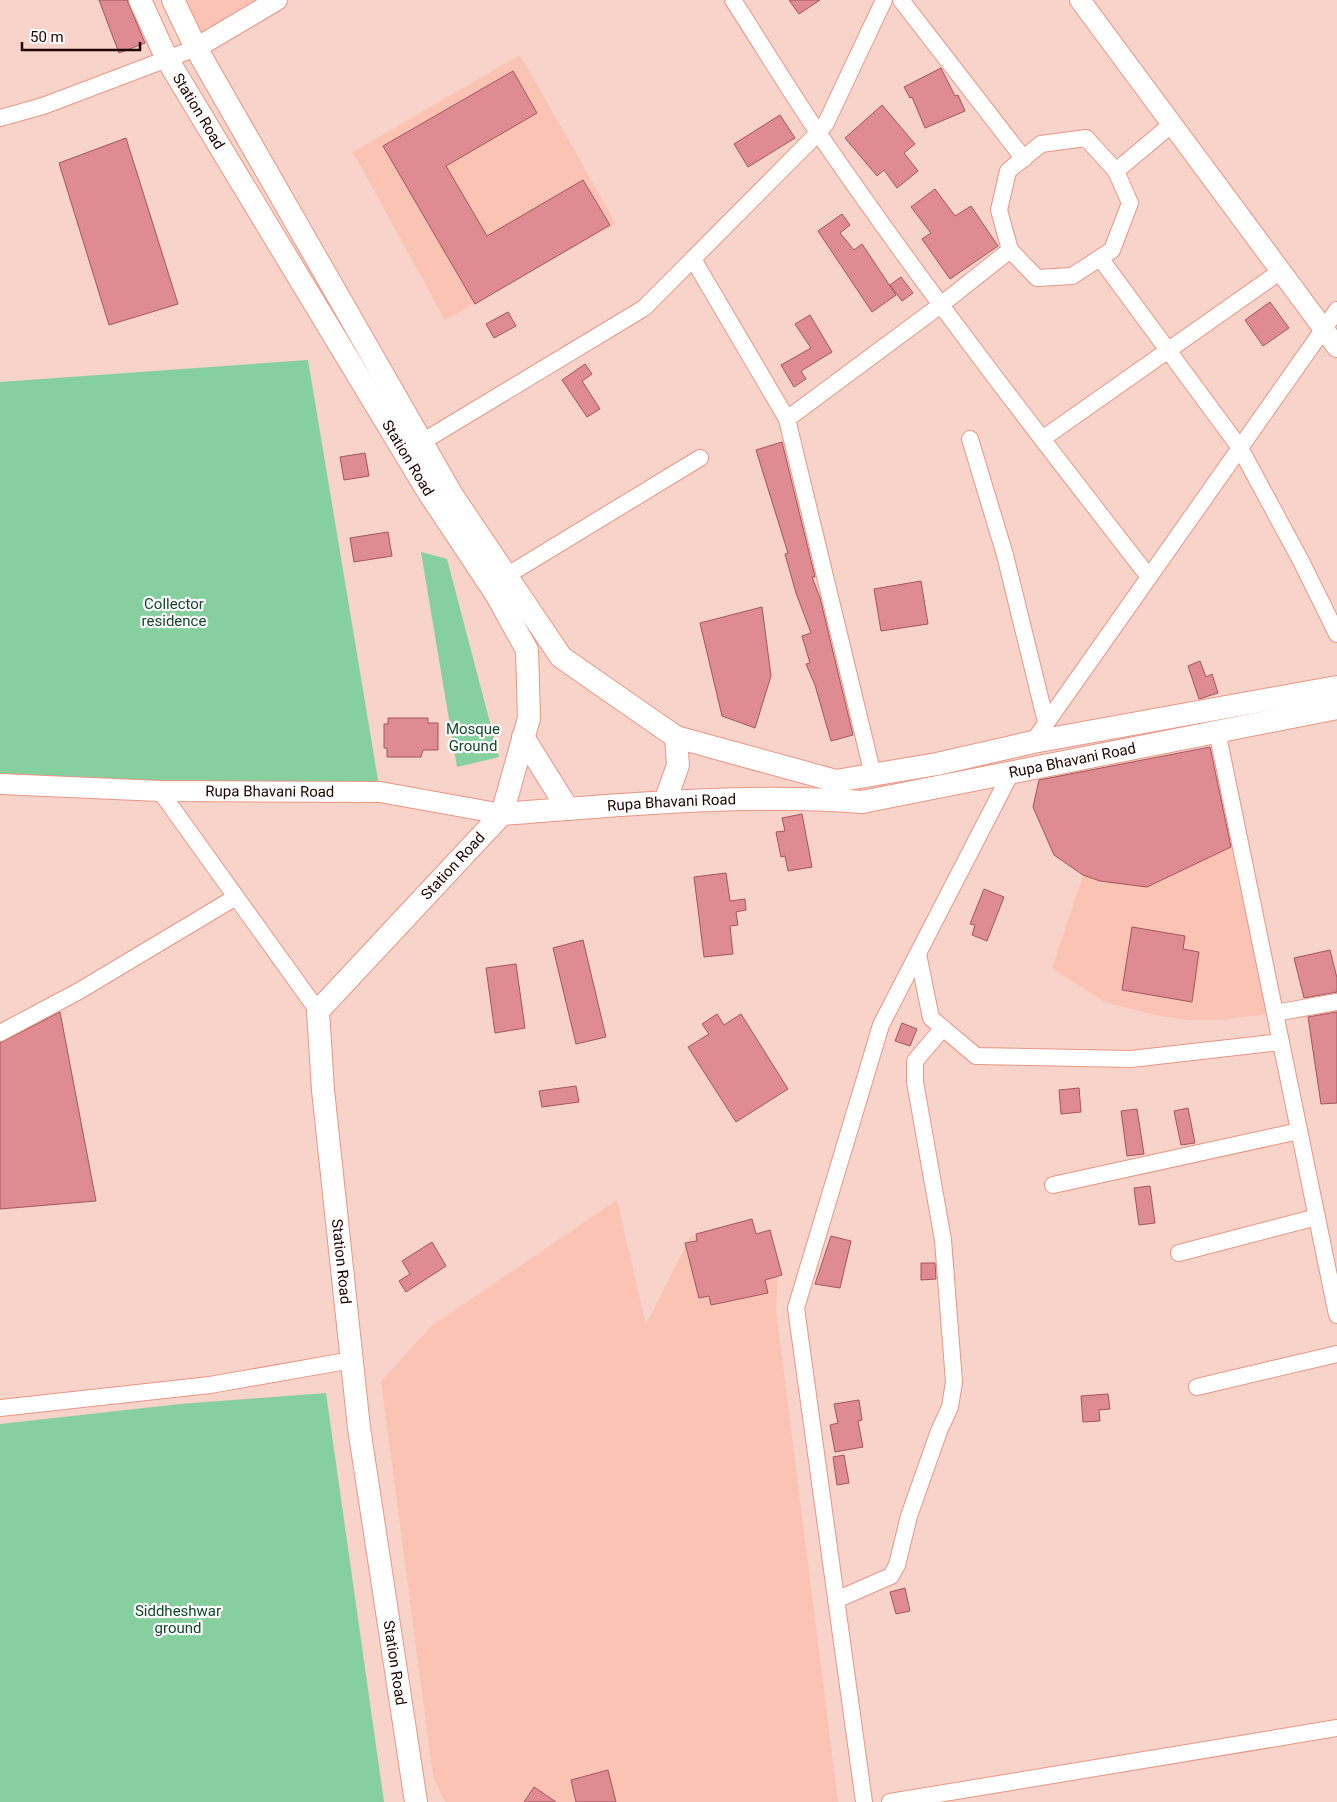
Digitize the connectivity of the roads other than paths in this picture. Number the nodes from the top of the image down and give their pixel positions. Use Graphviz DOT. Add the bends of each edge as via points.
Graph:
graph roads {
  1 [pos="140,0"];
  2 [pos="173,0"];
  3 [pos="277,0"];
  4 [pos="734,0"];
  5 [pos="884,0"];
  6 [pos="901,0"];
  7 [pos="1080,0"];
  8 [pos="196,48"];
  9 [pos="167,59"];
  10 [pos="0,118"];
  11 [pos="1172,124"];
  12 [pos="818,133"];
  13 [pos="1024,159"];
  14 [pos="1116,170"];
  15 [pos="1010,250"];
  16 [pos="1100,258"];
  17 [pos="693,259"];
  18 [pos="1281,271"];
  19 [pos="942,304"];
  20 [pos="1337,310"];
  21 [pos="1324,329"];
  22 [pos="1337,347"];
  23 [pos="1168,350"];
  24 [pos="787,419"];
  25 [pos="970,439"];
  26 [pos="1042,439"];
  27 [pos="422,442"];
  28 [pos="1240,448"];
  29 [pos="700,458"];
  30 [pos="506,576"];
  31 [pos="1150,577"];
  32 [pos="1337,634"];
  33 [pos="1337,687"];
  34 [pos="1337,708"];
  35 [pos="1046,722"];
  36 [pos="1217,731"];
  37 [pos="676,737"];
  38 [pos="523,738"];
  39 [pos="1033,742"];
  40 [pos="1012,771"];
  41 [pos="874,775"];
  42 [pos="0,784"];
  43 [pos="160,791"];
  44 [pos="665,802"];
  45 [pos="568,809"];
  46 [pos="502,814"];
  47 [pos="236,897"];
  48 [pos="918,954"];
  49 [pos="1337,1002"];
  50 [pos="318,1011"];
  51 [pos="1275,1013"];
  52 [pos="943,1028"];
  53 [pos="0,1033"];
  54 [pos="1281,1042"];
  55 [pos="1299,1131"];
  56 [pos="1053,1185"];
  57 [pos="1317,1217"];
  58 [pos="1179,1253"];
  59 [pos="1337,1316"];
  60 [pos="1337,1354"];
  61 [pos="352,1360"];
  62 [pos="1197,1387"];
  63 [pos="0,1408"];
  64 [pos="836,1600"];
  65 [pos="1337,1728"];
  66 [pos="416,1802"];
  67 [pos="864,1802"];
  68 [pos="890,1802"];
  1 -- 9 [label="main road, Station Road"];
  2 -- 8 [label="main road"];
  3 -- 8 [label="street"];
  4 -- 12 [label="street"];
  5 -- 12 [label="street" via="826,123"];
  6 -- 13 [label="street"];
  7 -- 11 [label="street"];
  8 -- 9 [label="street"];
  8 -- 27 [label="main road"];
  9 -- 10 [label="street" via="43,106"];
  9 -- 38 [label="main road, Station Road" via="429,493 496,594 527,650 529,718"];
  11 -- 14 [label="street"];
  11 -- 18 [label="street"];
  12 -- 17 [label="street"];
  12 -- 19 [label="street"];
  13 -- 14 [label="street" via="1041,144 1086,138"];
  13 -- 15 [label="street" via="1008,171 999,210"];
  14 -- 16 [label="street" via="1130,203 1112,250"];
  15 -- 16 [label="street" via="1037,278 1072,276"];
  15 -- 19 [label="street"];
  16 -- 23 [label="street"];
  17 -- 24 [label="street"];
  17 -- 27 [label="street" via="644,308"];
  18 -- 21 [label="street"];
  18 -- 23 [label="street"];
  19 -- 24 [label="street"];
  19 -- 26 [label="street"];
  20 -- 21 [label="street"];
  21 -- 22 [label="street"];
  21 -- 28 [label="street"];
  23 -- 26 [label="street"];
  23 -- 28 [label="street"];
  24 -- 41 [label="street"];
  25 -- 35 [label="street" via="1004,555"];
  26 -- 31 [label="street"];
  27 -- 30 [label="main road" via="452,495"];
  28 -- 31 [label="street"];
  28 -- 32 [label="street"];
  29 -- 30 [label="street"];
  30 -- 37 [label="main road" via="561,657"];
  31 -- 35 [label="street"];
  33 -- 39 [label="main road"];
  34 -- 36 [label="main road, Rupa Bhavani Road"];
  35 -- 39 [label="street"];
  36 -- 40 [label="main road, Rupa Bhavani Road"];
  36 -- 51 [label="street"];
  37 -- 41 [label="main road" via="836,781"];
  37 -- 44 [label="main road" via="678,765"];
  38 -- 45 [label="main road"];
  38 -- 46 [label="main road, Station Road"];
  39 -- 41 [label="main road"];
  40 -- 44 [label="main road, Rupa Bhavani Road" via="862,802 824,799"];
  40 -- 48 [label="street"];
  42 -- 43 [label="street, Rupa Bhavani Road"];
  43 -- 46 [label="street, Rupa Bhavani Road" via="380,792"];
  43 -- 47 [label="street"];
  44 -- 45 [label="main road, Rupa Bhavani Road"];
  45 -- 46 [label="main road, Rupa Bhavani Road"];
  46 -- 50 [label="main road, Station Road"];
  47 -- 50 [label="street"];
  47 -- 53 [label="street" via="79,991"];
  48 -- 52 [label="street" via="931,1018"];
  48 -- 64 [label="street" via="881,1025 796,1308"];
  49 -- 51 [label="street"];
  50 -- 61 [label="main road, Station Road" via="323,1090"];
  51 -- 54 [label="street"];
  52 -- 54 [label="street" via="976,1056 1131,1059"];
  52 -- 64 [label="street" via="916,1061 915,1082 943,1240 954,1382 950,1407 909,1516 897,1565 891,1576"];
  54 -- 55 [label="street"];
  55 -- 56 [label="street"];
  55 -- 57 [label="street"];
  57 -- 58 [label="street"];
  57 -- 59 [label="street"];
  60 -- 62 [label="street"];
  61 -- 63 [label="street" via="210,1385"];
  61 -- 66 [label="main road, Station Road" via="359,1428"];
  64 -- 67 [label="street"];
  65 -- 68 [label="street"];
}
